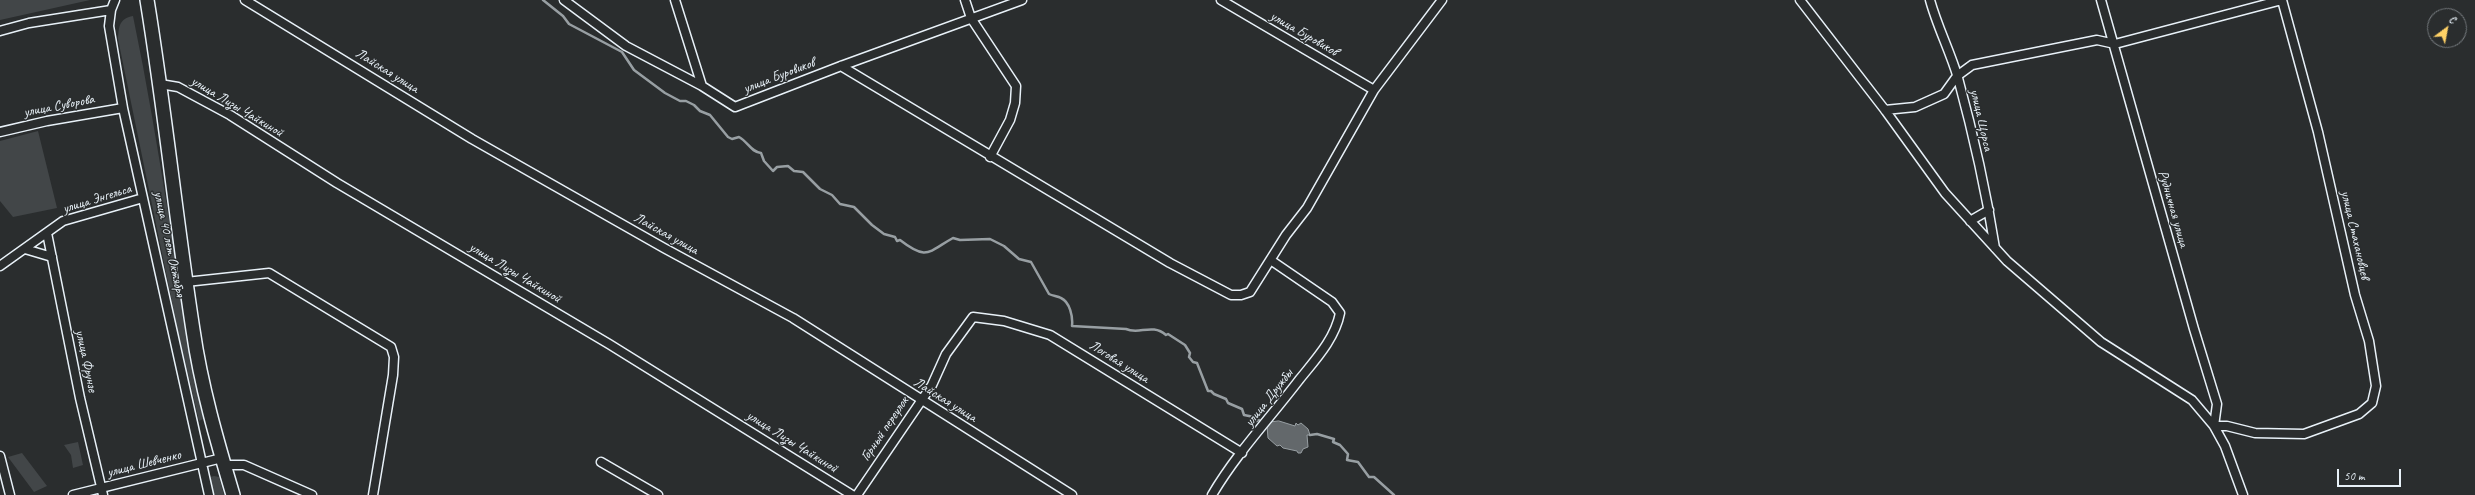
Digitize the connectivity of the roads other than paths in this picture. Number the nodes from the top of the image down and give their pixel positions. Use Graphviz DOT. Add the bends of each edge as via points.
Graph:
graph roads {
  1 [pos="115,0"];
  2 [pos="147,0"];
  3 [pos="246,0"];
  4 [pos="564,0"];
  5 [pos="675,0"];
  6 [pos="965,0"];
  7 [pos="1022,0"];
  8 [pos="1220,0"];
  9 [pos="1442,0"];
  10 [pos="1800,0"];
  11 [pos="1930,0"];
  12 [pos="2101,0"];
  13 [pos="2282,0"];
  14 [pos="111,10"];
  15 [pos="971,18"];
  16 [pos="0,31"];
  17 [pos="2115,44"];
  18 [pos="840,66"];
  19 [pos="1957,76"];
  20 [pos="160,84"];
  21 [pos="702,86"];
  22 [pos="1374,90"];
  23 [pos="123,108"];
  24 [pos="1884,110"];
  25 [pos="0,132"];
  26 [pos="990,157"];
  27 [pos="143,198"];
  28 [pos="1989,210"];
  29 [pos="1970,221"];
  30 [pos="48,232"];
  31 [pos="25,249"];
  32 [pos="1995,249"];
  33 [pos="52,257"];
  34 [pos="1272,261"];
  35 [pos="0,266"];
  36 [pos="186,282"];
  37 [pos="973,317"];
  38 [pos="920,401"];
  39 [pos="2214,426"];
  40 [pos="1242,453"];
  41 [pos="0,456"];
  42 [pos="223,462"];
  43 [pos="601,462"];
  44 [pos="201,463"];
  45 [pos="102,491"];
  46 [pos="10,495"];
  47 [pos="73,495"];
  48 [pos="209,495"];
  49 [pos="233,495"];
  50 [pos="312,495"];
  51 [pos="373,495"];
  52 [pos="658,495"];
  53 [pos="852,495"];
  54 [pos="856,495"];
  55 [pos="1072,495"];
  56 [pos="1212,495"];
  57 [pos="2243,495"];
  1 -- 14 [label="street, улица 40 лет Октября"];
  2 -- 20 [label="main road, улица 40 лет Октября"];
  3 -- 38 [label="street, Лайская улица" via="472,139 793,318 871,366"];
  4 -- 21 [label="street, улица Буровиков" via="626,46"];
  5 -- 21 [label="street"];
  6 -- 15 [label="street"];
  7 -- 15 [label="street, улица Буровиков"];
  8 -- 22 [label="street, улица Буровиков"];
  9 -- 22 [label="street"];
  10 -- 24 [label="street"];
  11 -- 19 [label="street, улица Щорса"];
  12 -- 17 [label="street, Рудничная улица"];
  13 -- 17 [label="street"];
  13 -- 39 [label="street, улица Стахановцев" via="2318,132 2355,295 2369,341 2376,386 2372,403 2360,414 2304,434 2256,433 2227,426"];
  14 -- 16 [label="street" via="29,23"];
  14 -- 23 [label="street, улица 40 лет Октября" via="109,26"];
  15 -- 18 [label="street, улица Буровиков"];
  15 -- 26 [label="street" via="1016,86 1016,103 1010,120"];
  17 -- 19 [label="street" via="2097,40 1972,64"];
  17 -- 39 [label="street, Рудничная улица" via="2169,242 2217,404"];
  18 -- 21 [label="street, улица Буровиков" via="734,107"];
  18 -- 26 [label="street"];
  19 -- 24 [label="street" via="1944,94 1915,107"];
  19 -- 28 [label="street, улица Щорса"];
  20 -- 36 [label="main road, улица 40 лет Октября"];
  20 -- 53 [label="street, улица Лизы Чайкиной" via="178,87 223,111 337,184 610,344"];
  22 -- 34 [label="street" via="1307,208 1286,235"];
  23 -- 25 [label="street, улица Суворова"];
  23 -- 27 [label="street, улица 40 лет Октября"];
  24 -- 29 [label="street" via="1945,193"];
  26 -- 34 [label="street" via="1170,263 1232,295 1250,292"];
  27 -- 30 [label="street, улица Энгельса" via="63,221"];
  27 -- 44 [label="street, улица 40 лет Октября"];
  28 -- 29 [label="street"];
  28 -- 32 [label="street, улица Щорса"];
  29 -- 32 [label="street"];
  30 -- 31 [label="street, улица Энгельса"];
  30 -- 33 [label="street, улица Фрунзе"];
  31 -- 33 [label="street"];
  31 -- 35 [label="street, улица Энгельса"];
  32 -- 39 [label="street" via="2101,342 2192,400"];
  33 -- 45 [label="street, улица Фрунзе"];
  34 -- 40 [label="street, улица Дружбы" via="1332,302 1340,313 1337,326 1318,356"];
  36 -- 42 [label="main road, улица 40 лет Октября" via="205,394"];
  36 -- 51 [label="street" via="268,272 391,347 394,357 393,375"];
  37 -- 38 [label="street, Горный переулок" via="946,354 932,385"];
  37 -- 40 [label="street, Логовая улица" via="1004,321 1050,335"];
  38 -- 54 [label="street, Горный переулок"];
  38 -- 55 [label="street, Лайская улица"];
  39 -- 57 [label="street" via="2225,446"];
  40 -- 56 [label="street, улица Дружбы"];
  41 -- 46 [label="street"];
  42 -- 44 [label="street, улица Шевченко"];
  42 -- 49 [label="main road, улица 40 лет Октября"];
  42 -- 50 [label="street, улица Шевченко" via="244,465"];
  43 -- 52 [label="street"];
  44 -- 45 [label="street, улица Шевченко"];
  44 -- 48 [label="street, улица 40 лет Октября"];
  45 -- 47 [label="street, улица Шевченко"];
}
